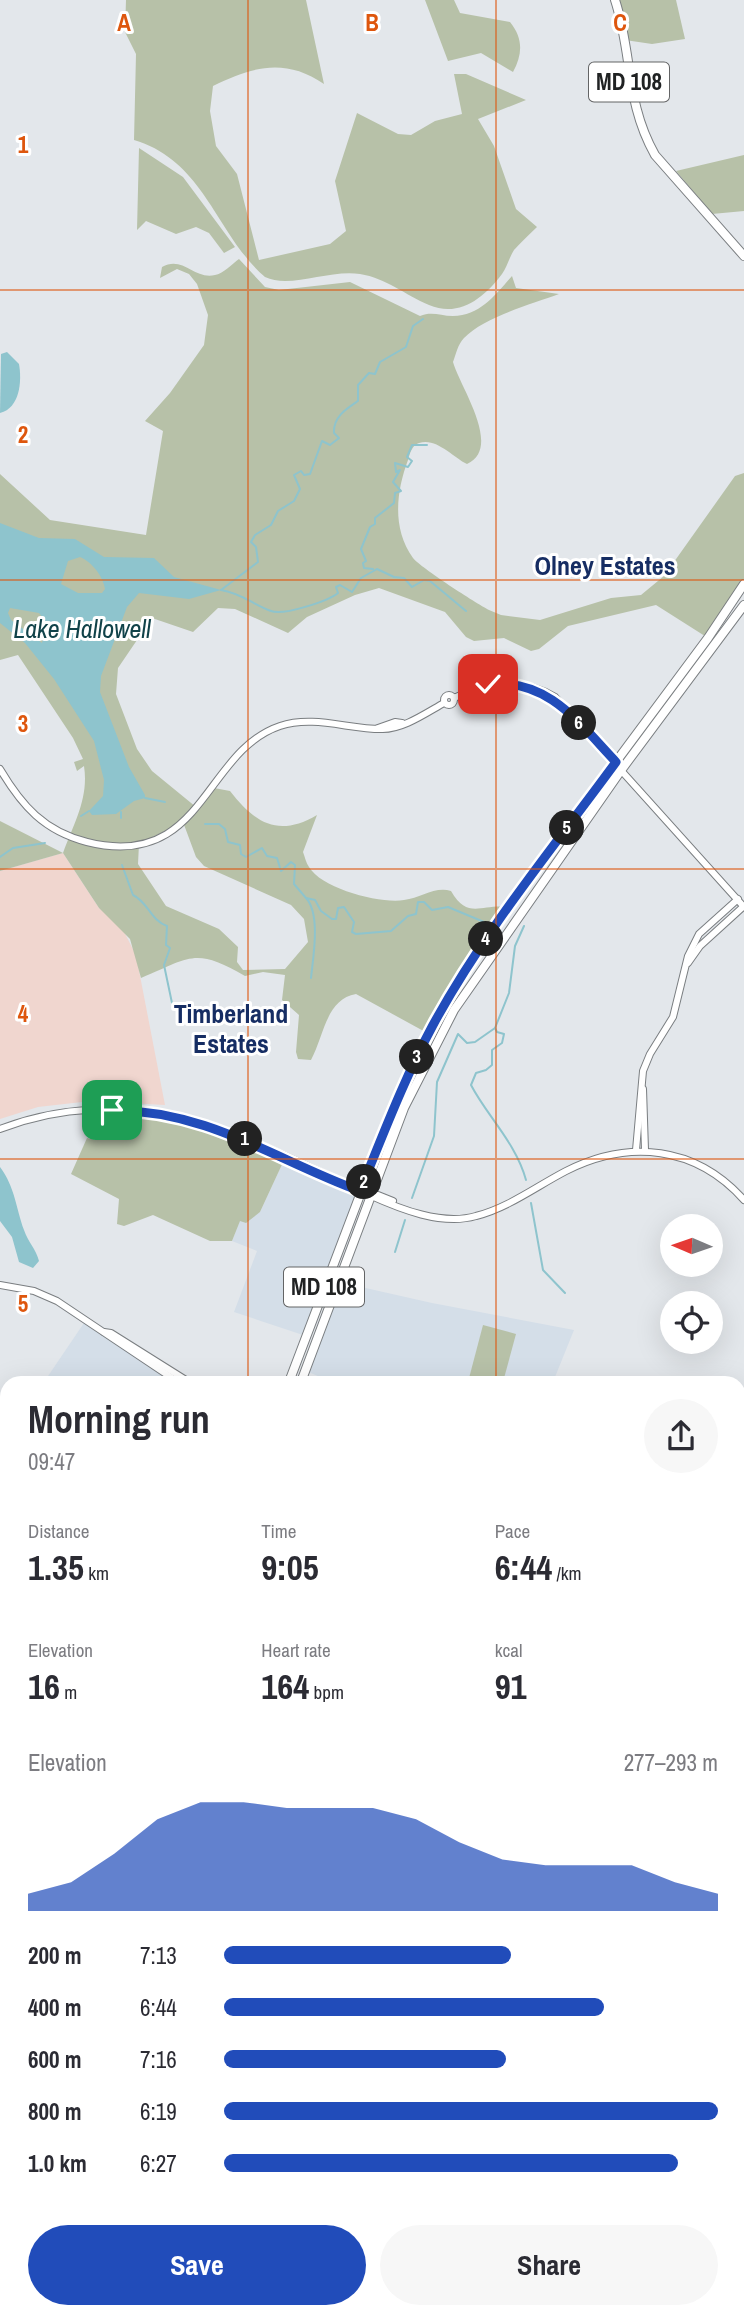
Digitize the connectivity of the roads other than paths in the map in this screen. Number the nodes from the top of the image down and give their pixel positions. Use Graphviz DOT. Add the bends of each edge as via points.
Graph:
graph roads {
  1 [pos="615,0"];
  2 [pos="744,256"];
  3 [pos="744,584"];
  4 [pos="744,605"];
  5 [pos="619,765"];
  6 [pos="0,769"];
  7 [pos="738,899"];
  8 [pos="744,906"];
  9 [pos="684,971"];
  10 [pos="642,1080"];
  11 [pos="0,1129"];
  12 [pos="636,1150"];
  13 [pos="645,1150"];
  14 [pos="360,1191"];
  15 [pos="372,1196"];
  16 [pos="744,1200"];
  17 [pos="0,1285"];
  18 [pos="104,1332"];
  19 [pos="169,1376"];
  20 [pos="179,1376"];
  21 [pos="291,1376"];
  22 [pos="303,1376"];
  1 -- 2 [label="main road, MD 108" via="636,113 648,143"];
  3 -- 5 [label="main road, MD 108"];
  4 -- 5 [label="main road, MD 108"];
  5 -- 6 [label="street" via="552,694 500,683 479,687 454,698 452,705 444,703 403,723 378,729 305,721 264,733 248,745 183,822 157,838 125,846 74,838 42,824 19,801"];
  5 -- 7 [label="street"];
  5 -- 14 [label="main road, MD 108" via="494,926 446,1004 400,1094"];
  5 -- 15 [label="main road, MD 108" via="454,1010 404,1108"];
  7 -- 8 [label="street"];
  7 -- 9 [label="street" via="699,934"];
  8 -- 9 [label="street" via="701,946"];
  9 -- 10 [label="street" via="673,1017 646,1061"];
  10 -- 12 [label="street"];
  10 -- 13 [label="street"];
  11 -- 14 [label="street" via="64,1112 126,1110 170,1116 216,1127"];
  12 -- 13 [label="street"];
  12 -- 15 [label="street" via="594,1158 477,1216 447,1219"];
  13 -- 16 [label="street" via="693,1161"];
  14 -- 15 [label="street"];
  14 -- 21 [label="main road, MD 108"];
  15 -- 22 [label="main road, MD 108"];
  17 -- 18 [label="street" via="47,1296"];
  18 -- 19 [label="street"];
  18 -- 20 [label="street"];
}
